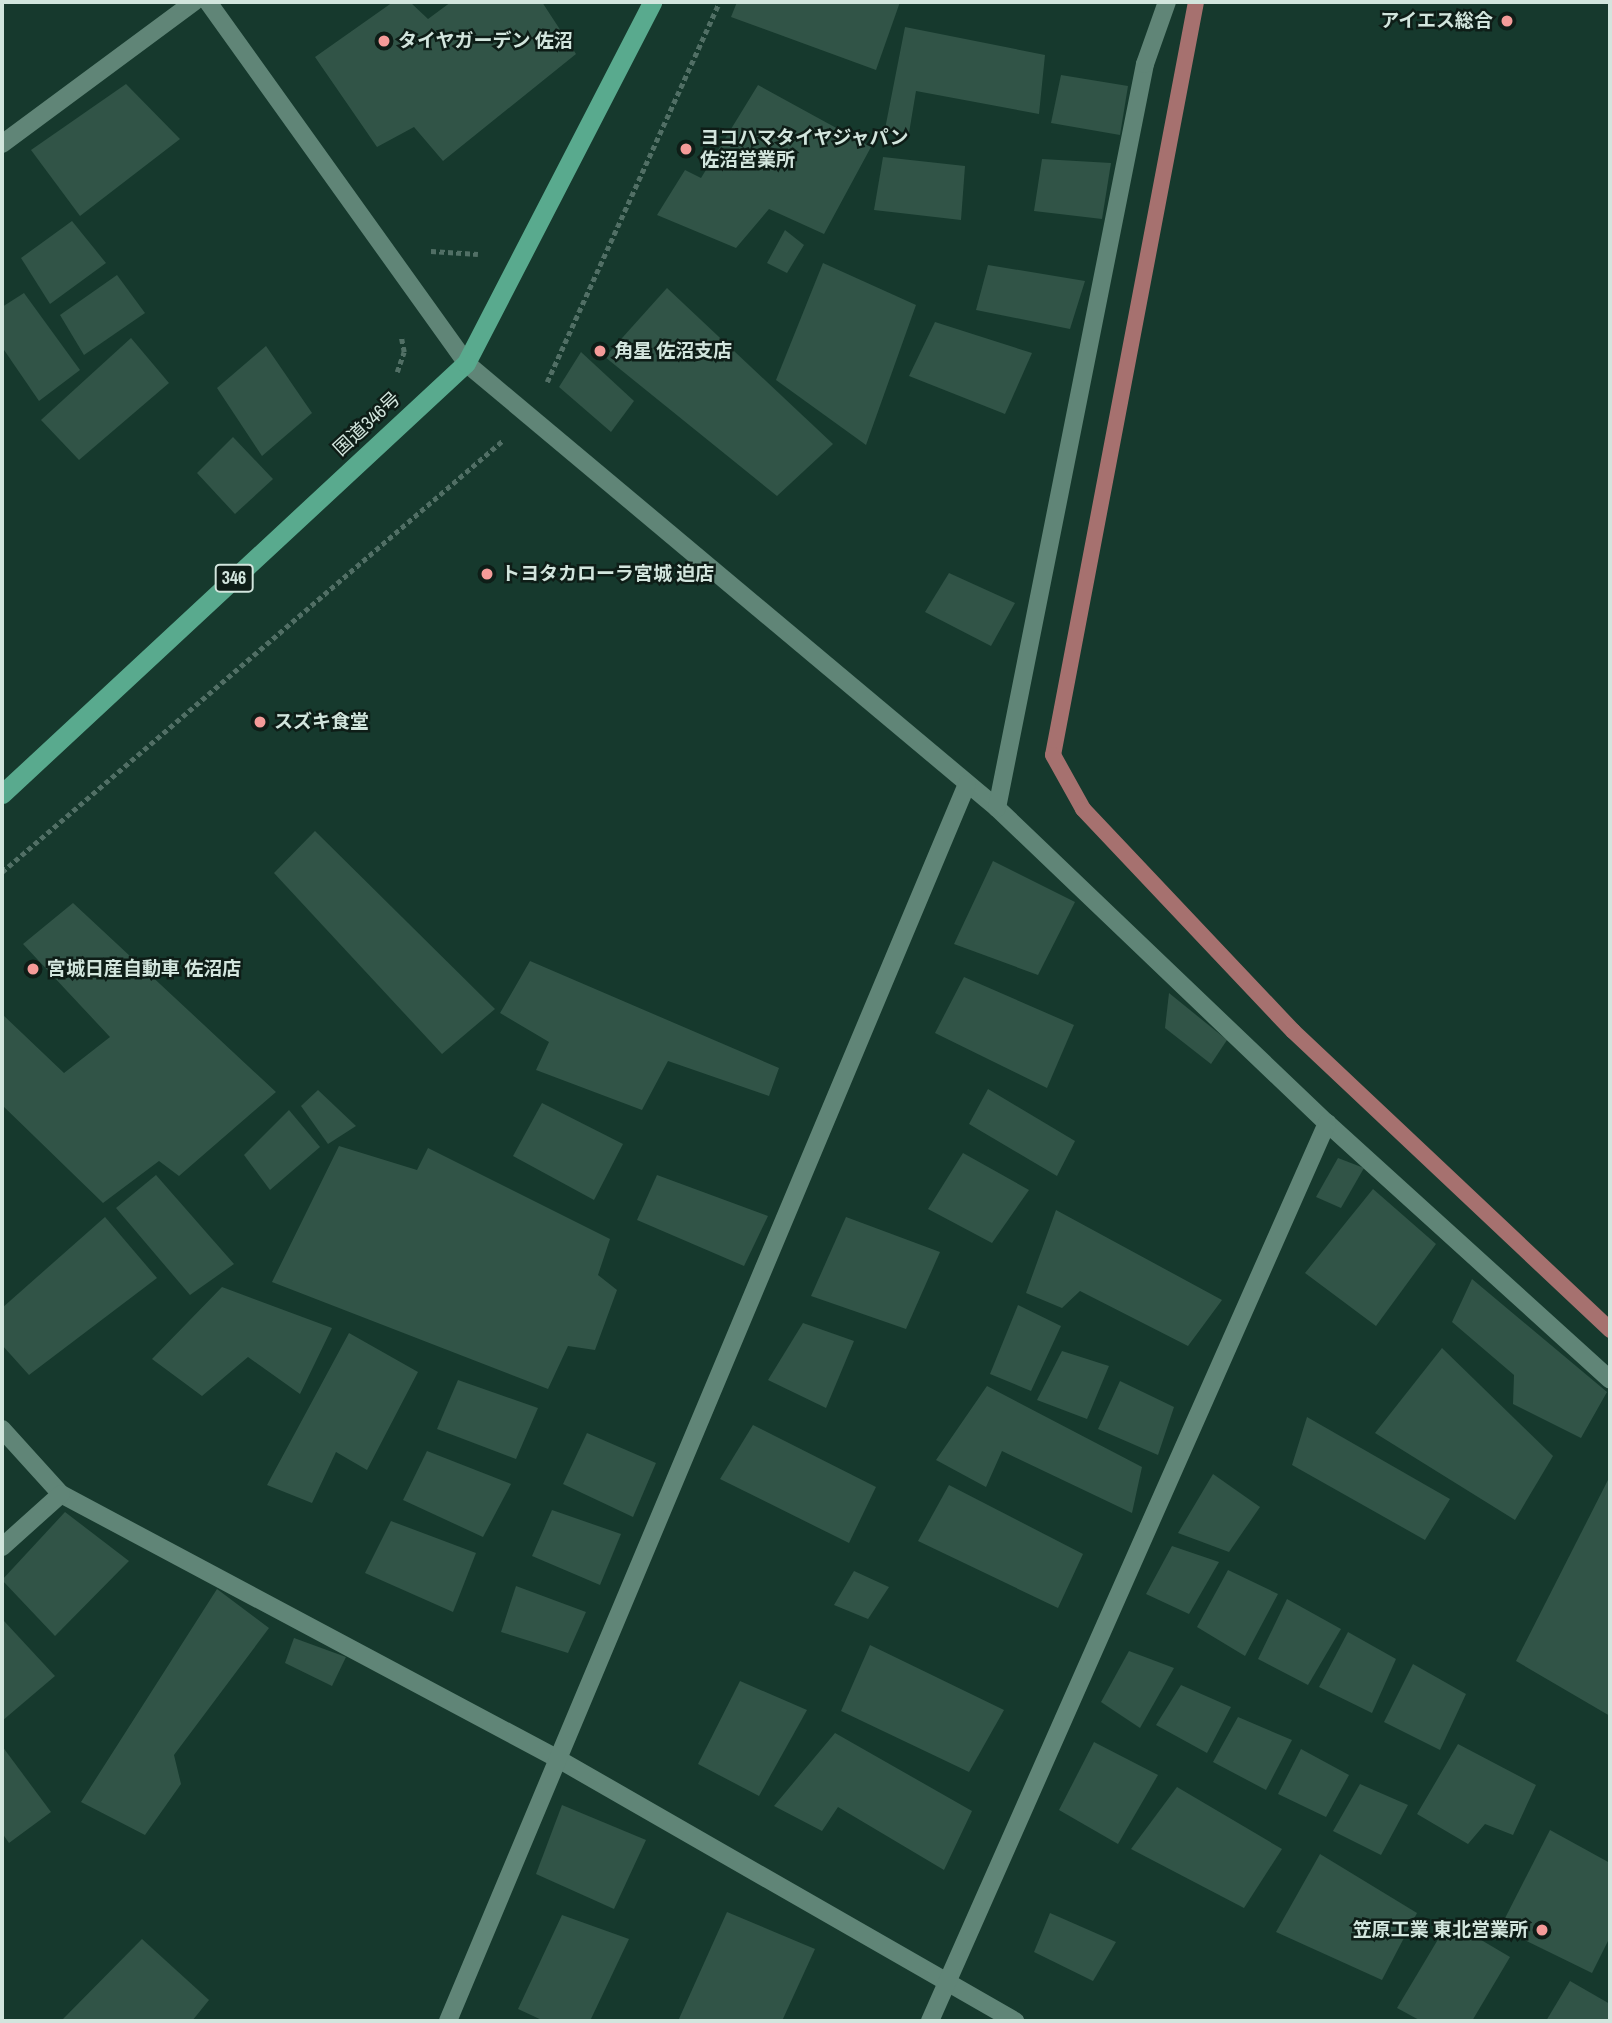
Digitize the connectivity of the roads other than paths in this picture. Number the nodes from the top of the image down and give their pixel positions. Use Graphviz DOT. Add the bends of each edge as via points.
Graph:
graph roads {
  1 [pos="194,2"];
  2 [pos="208,2"];
  3 [pos="652,2"];
  4 [pos="1167,2"];
  5 [pos="2,144"];
  6 [pos="466,363"];
  7 [pos="967,784"];
  8 [pos="2,794"];
  9 [pos="997,808"];
  10 [pos="1327,1123"];
  11 [pos="1610,1380"];
  12 [pos="2,1429"];
  13 [pos="61,1494"];
  14 [pos="2,1547"];
  15 [pos="560,1760"];
  16 [pos="948,1983"];
  17 [pos="448,2021"];
  18 [pos="930,2021"];
  19 [pos="1015,2021"];
  1 -- 5 [label="street"];
  2 -- 6 [label="street"];
  3 -- 6 [label="highway, 国道346号 / 346"];
  4 -- 9 [label="street" via="1145,64"];
  6 -- 7 [label="street"];
  6 -- 8 [label="highway, 国道346号 / 346"];
  7 -- 9 [label="street"];
  7 -- 15 [label="street"];
  9 -- 10 [label="street"];
  10 -- 11 [label="street"];
  10 -- 16 [label="street"];
  12 -- 13 [label="street"];
  13 -- 14 [label="street"];
  13 -- 15 [label="street"];
  15 -- 16 [label="street"];
  15 -- 17 [label="street"];
  16 -- 18 [label="street"];
  16 -- 19 [label="street"];
}
